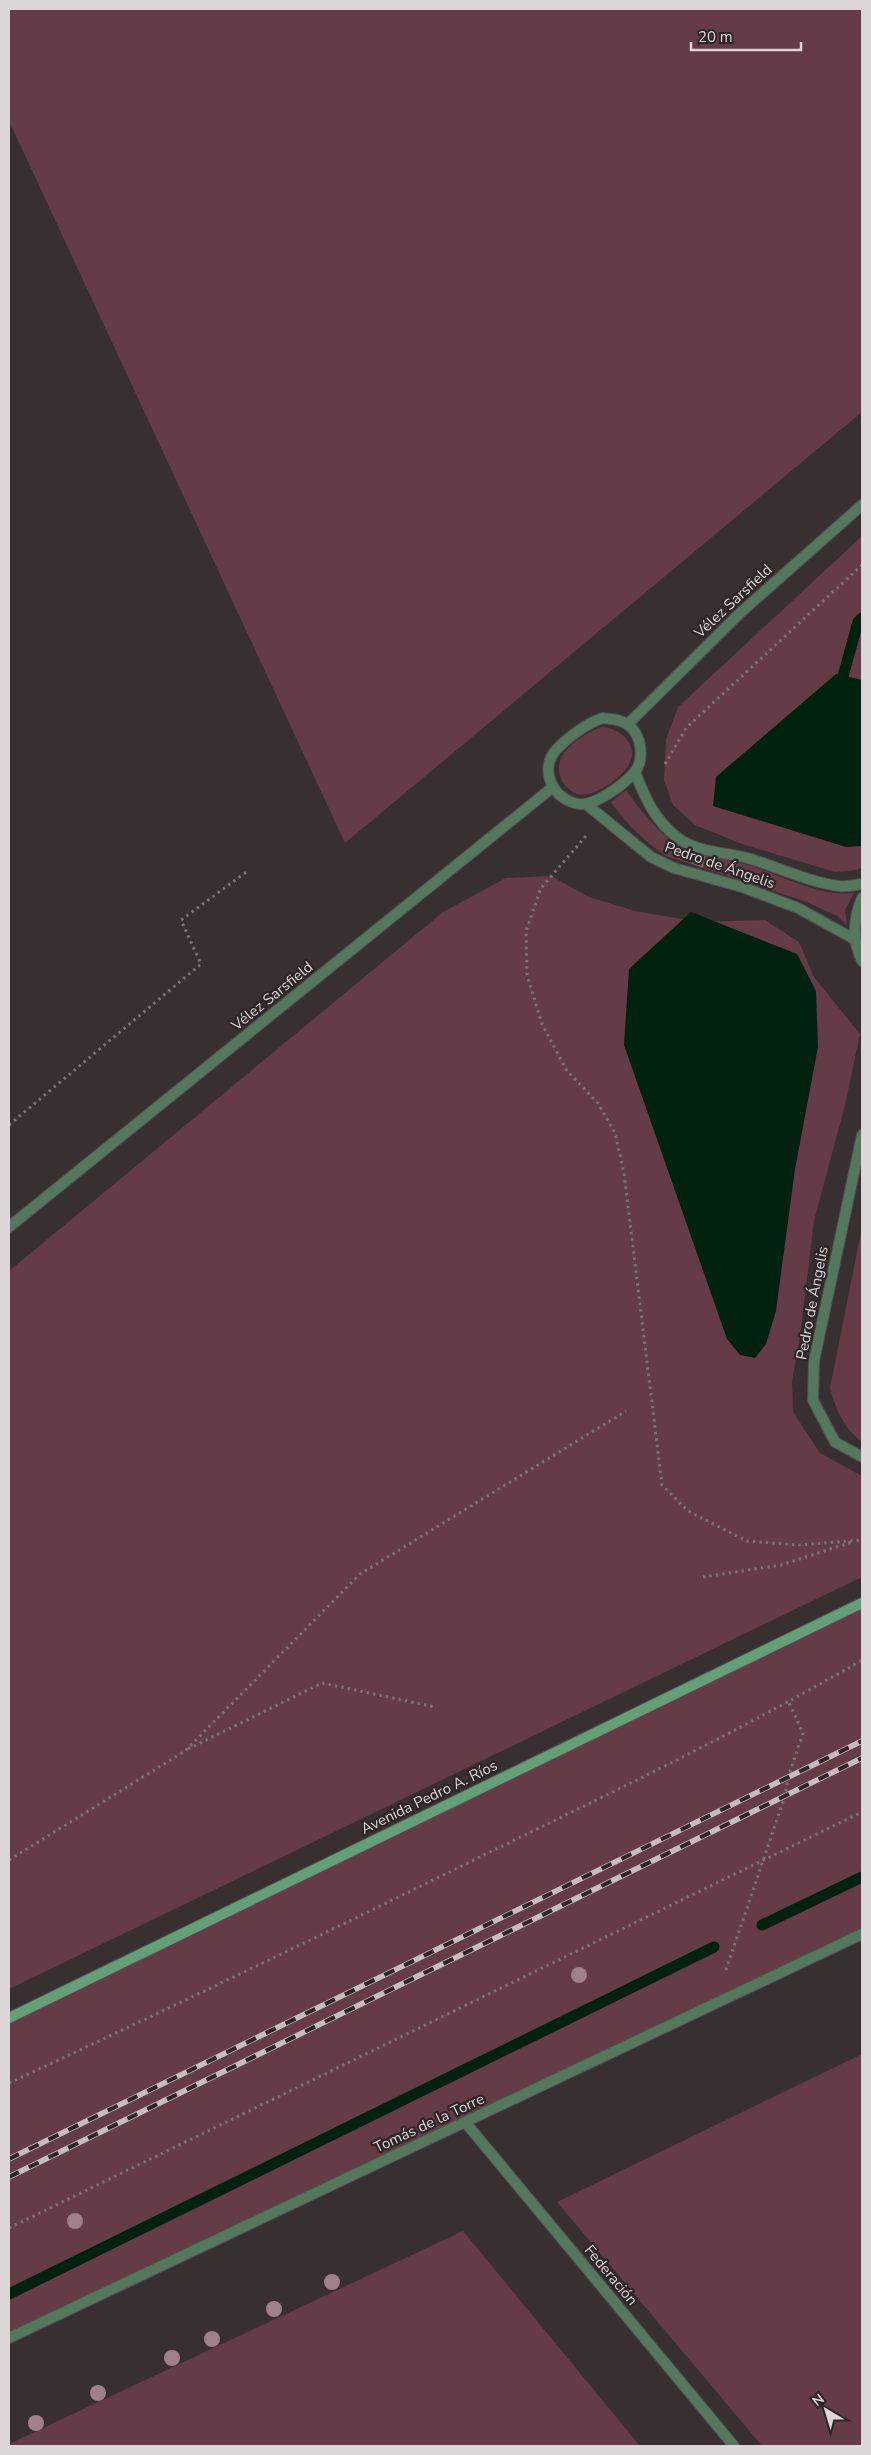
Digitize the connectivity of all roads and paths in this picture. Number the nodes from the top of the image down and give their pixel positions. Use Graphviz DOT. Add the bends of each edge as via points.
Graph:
graph roads {
  1 [pos="862,505"];
  2 [pos="862,565"];
  3 [pos="628,724"];
  4 [pos="635,772"];
  5 [pos="553,787"];
  6 [pos="642,790"];
  7 [pos="586,804"];
  8 [pos="579,842"];
  9 [pos="249,870"];
  10 [pos="862,884"];
  11 [pos="862,898"];
  12 [pos="854,939"];
  13 [pos="862,960"];
  14 [pos="9,1125"];
  15 [pos="862,1135"];
  16 [pos="9,1227"];
  17 [pos="626,1411"];
  18 [pos="862,1457"];
  19 [pos="861,1540"];
  20 [pos="702,1577"];
  21 [pos="862,1603"];
  22 [pos="862,1660"];
  23 [pos="789,1703"];
  24 [pos="435,1707"];
  25 [pos="185,1751"];
  26 [pos="862,1812"];
  27 [pos="9,1860"];
  28 [pos="764,1860"];
  29 [pos="862,1934"];
  30 [pos="714,2004"];
  31 [pos="9,2018"];
  32 [pos="9,2083"];
  33 [pos="465,2122"];
  34 [pos="9,2228"];
  35 [pos="9,2338"];
  36 [pos="734,2446"];
  1 -- 3 [label="street, Vélez Sarsfield" via="739,614"];
  2 -- 6 [label="path" via="686,728 664,766"];
  3 -- 4 [label="street" via="641,747"];
  3 -- 5 [label="street" via="603,718 590,722 556,750 550,762 549,775"];
  4 -- 6 [label="street, Pedro de Ángelis"];
  4 -- 7 [label="street" via="599,800"];
  5 -- 7 [label="street" via="561,798"];
  5 -- 16 [label="street, Vélez Sarsfield"];
  6 -- 10 [label="street, Pedro de Ángelis" via="660,822 679,839 695,846 750,858 841,886"];
  7 -- 12 [label="street, Pedro de Ángelis" via="651,857 674,868 742,887 798,908"];
  8 -- 19 [label="path" via="540,888 526,931 527,975 542,1024 567,1071 598,1103 615,1133 624,1173 662,1485 688,1511 747,1541 797,1545"];
  9 -- 14 [label="path" via="181,920 201,964"];
  11 -- 12 [label="street" via="855,918"];
  12 -- 13 [label="street"];
  15 -- 18 [label="street, Pedro de Ángelis" via="814,1361 813,1400 835,1442"];
  17 -- 25 [label="path" via="360,1574"];
  19 -- 20 [label="path" via="781,1565"];
  21 -- 31 [label="main road, Avenida Pedro A. Ríos"];
  22 -- 23 [label="path"];
  23 -- 28 [label="path" via="803,1733"];
  23 -- 32 [label="path" via="676,1762 223,1984"];
  24 -- 25 [label="path" via="322,1683"];
  25 -- 27 [label="path"];
  26 -- 28 [label="path"];
  28 -- 30 [label="path"];
  28 -- 34 [label="path"];
  29 -- 30 [label="street, Tomás de la Torre"];
  30 -- 33 [label="street, Tomás de la Torre"];
  33 -- 35 [label="street, Tomás de la Torre"];
  33 -- 36 [label="street, Federación"];
}
